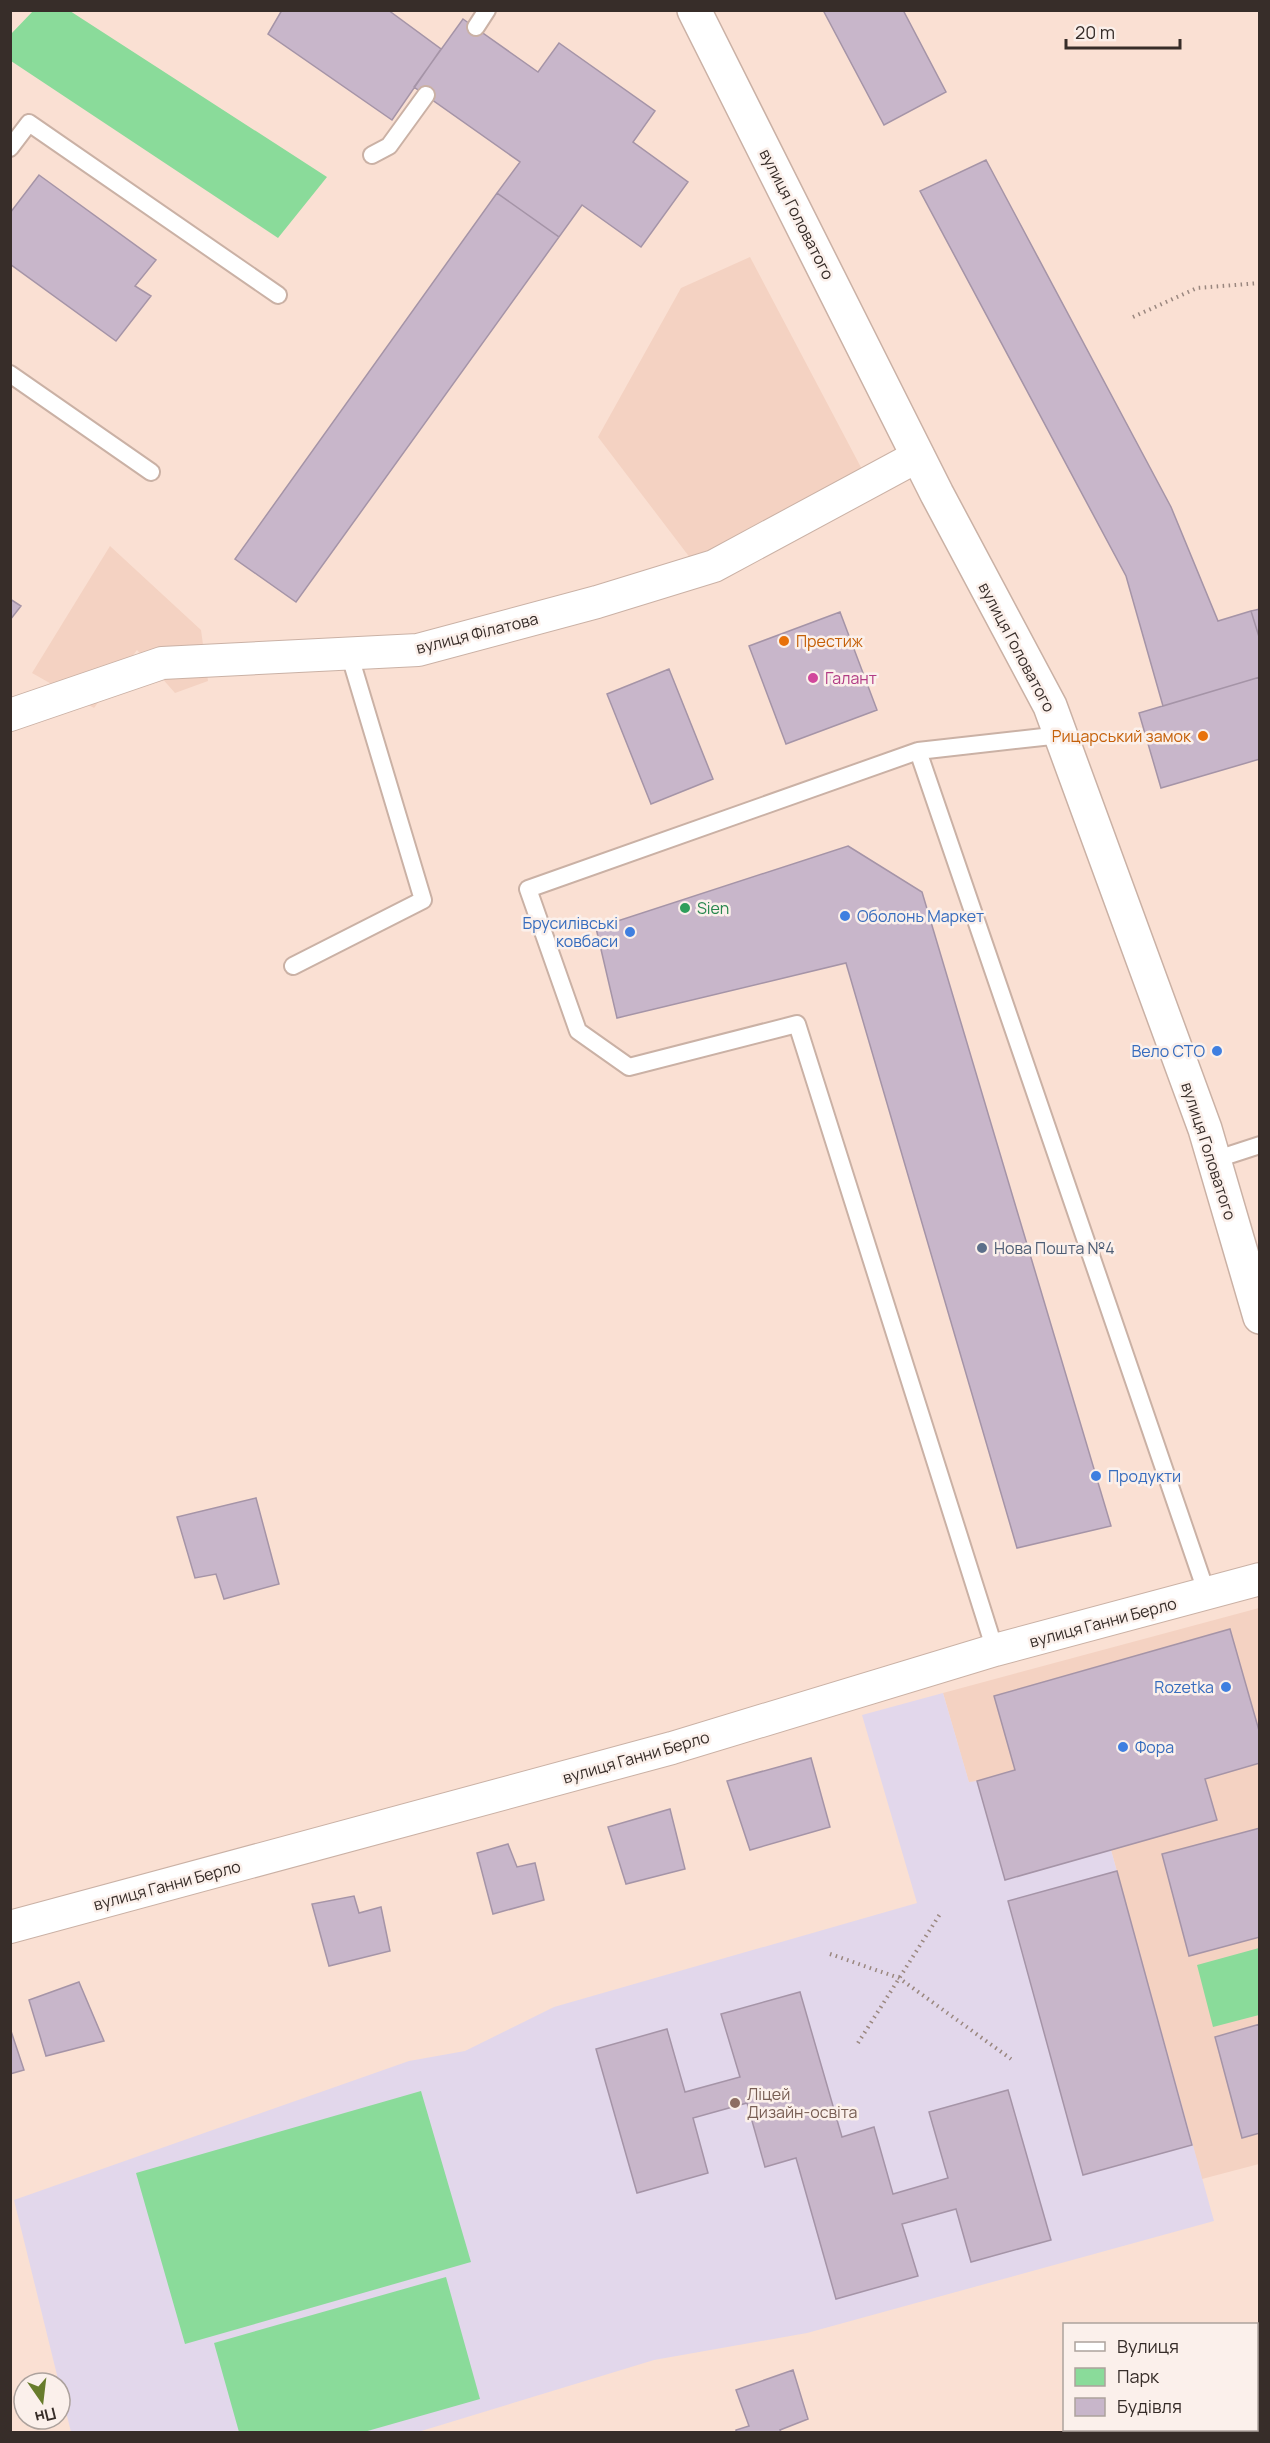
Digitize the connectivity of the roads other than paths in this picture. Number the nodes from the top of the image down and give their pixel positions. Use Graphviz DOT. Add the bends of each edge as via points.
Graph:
graph roads {
  1 [pos="487,10"];
  2 [pos="694,10"];
  3 [pos="476,27"];
  4 [pos="426,95"];
  5 [pos="10,148"];
  6 [pos="372,155"];
  7 [pos="278,296"];
  8 [pos="10,374"];
  9 [pos="918,456"];
  10 [pos="151,472"];
  11 [pos="349,653"];
  12 [pos="10,716"];
  13 [pos="1061,735"];
  14 [pos="918,751"];
  15 [pos="293,966"];
  16 [pos="1260,1145"];
  17 [pos="1214,1160"];
  18 [pos="1260,1317"];
  19 [pos="1260,1579"];
  20 [pos="1207,1594"];
  21 [pos="995,1650"];
  22 [pos="10,1927"];
  1 -- 3 [label="lane"];
  2 -- 9 [label="main road, вулиця Головатого"];
  4 -- 6 [label="lane" via="389,146"];
  5 -- 7 [label="lane" via="29,123"];
  8 -- 10 [label="lane"];
  9 -- 11 [label="street, вулиця Філатова" via="714,566 418,650"];
  9 -- 13 [label="main road, вулиця Головатого" via="1050,706"];
  11 -- 12 [label="street, вулиця Філатова" via="162,663"];
  11 -- 15 [label="lane" via="423,900"];
  13 -- 14 [label="lane"];
  13 -- 17 [label="main road, вулиця Головатого"];
  14 -- 20 [label="lane"];
  14 -- 21 [label="lane" via="528,889 578,1031 629,1067 797,1024"];
  16 -- 17 [label="lane"];
  17 -- 18 [label="main road, вулиця Головатого"];
  19 -- 20 [label="street, вулиця Ганни Берло"];
  20 -- 21 [label="street, вулиця Ганни Берло"];
  21 -- 22 [label="street, вулиця Ганни Берло" via="672,1748"];
}
